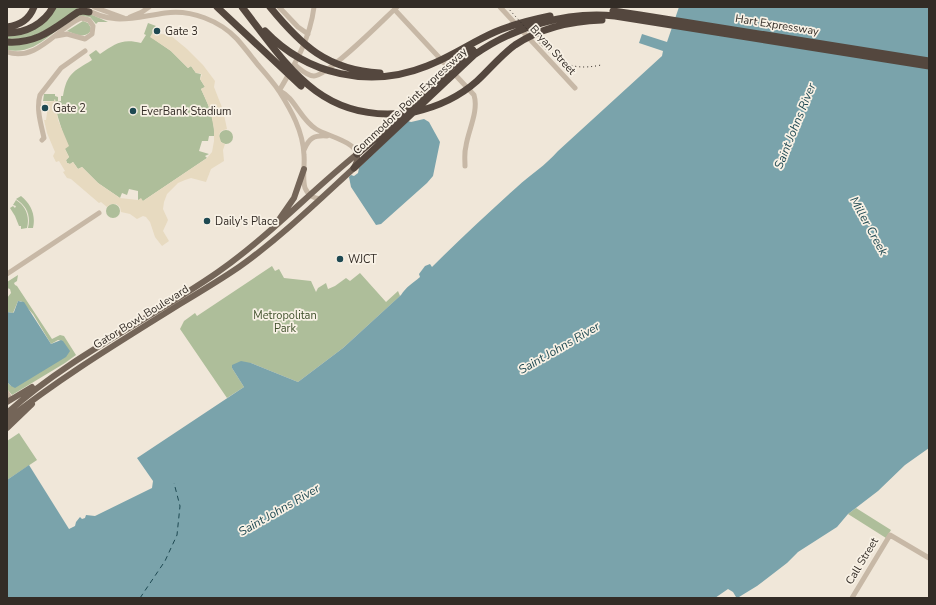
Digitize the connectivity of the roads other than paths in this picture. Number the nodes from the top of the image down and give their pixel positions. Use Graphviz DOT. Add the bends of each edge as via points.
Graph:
graph roads {
  1 [pos="34,7"];
  2 [pos="53,7"];
  3 [pos="81,7"];
  4 [pos="149,7"];
  5 [pos="216,7"];
  6 [pos="242,7"];
  7 [pos="246,7"];
  8 [pos="270,7"];
  9 [pos="279,7"];
  10 [pos="314,7"];
  11 [pos="500,7"];
  12 [pos="396,8"];
  13 [pos="92,9"];
  14 [pos="171,10"];
  15 [pos="550,16"];
  16 [pos="125,18"];
  17 [pos="638,20"];
  18 [pos="7,27"];
  19 [pos="7,33"];
  20 [pos="308,34"];
  21 [pos="56,36"];
  22 [pos="7,42"];
  23 [pos="85,51"];
  24 [pos="7,52"];
  25 [pos="929,61"];
  26 [pos="295,66"];
  27 [pos="929,66"];
  28 [pos="425,67"];
  29 [pos="435,87"];
  30 [pos="575,88"];
  31 [pos="279,91"];
  32 [pos="361,112"];
  33 [pos="332,137"];
  34 [pos="42,140"];
  35 [pos="304,151"];
  36 [pos="357,154"];
  37 [pos="464,166"];
  38 [pos="354,168"];
  39 [pos="304,169"];
  40 [pos="310,195"];
  41 [pos="322,198"];
  42 [pos="99,213"];
  43 [pos="286,230"];
  44 [pos="266,235"];
  45 [pos="7,274"];
  46 [pos="56,373"];
  47 [pos="52,386"];
  48 [pos="7,393"];
  49 [pos="9,401"];
  50 [pos="7,407"];
  51 [pos="7,413"];
  52 [pos="7,420"];
  53 [pos="7,428"];
  54 [pos="929,558"];
  55 [pos="852,598"];
  1 -- 18 [label="highway" via="25,21"];
  2 -- 19 [label="highway" via="46,18 36,26 21,32"];
  3 -- 13 [label="street"];
  4 -- 16 [label="street"];
  5 -- 32 [label="highway" via="318,99 340,108"];
  6 -- 32 [label="highway" via="303,82 330,100"];
  7 -- 28 [label="highway" via="281,45 301,59 326,70 375,78 399,75"];
  8 -- 28 [label="highway" via="298,39 327,60 346,68 386,73 406,72"];
  9 -- 20 [label="street" via="299,29"];
  10 -- 20 [label="street"];
  11 -- 30 [label="street, Bryan Street"];
  12 -- 26 [label="street" via="321,74 308,75"];
  12 -- 37 [label="street" via="474,95 473,121"];
  13 -- 16 [label="street" via="110,19"];
  13 -- 22 [label="highway" via="79,11 35,39"];
  14 -- 16 [label="street" via="144,17"];
  14 -- 31 [label="street" via="196,15 223,28 237,39"];
  15 -- 25 [label="highway, Hart Expressway" via="585,11 626,12"];
  15 -- 28 [label="highway" via="496,31"];
  15 -- 29 [label="highway, Commodore Point Expressway" via="517,27 486,42 458,62"];
  17 -- 27 [label="highway, Hart Expressway"];
  17 -- 29 [label="highway, Commodore Point Expressway" via="611,16 580,16 525,28 478,52"];
  17 -- 32 [label="highway" via="588,21 548,28 515,45 472,85 442,103 428,109 406,113"];
  20 -- 26 [label="street"];
  21 -- 21 [label="street" via="67,34 85,39 92,34 93,26 89,20 81,18"];
  21 -- 24 [label="street" via="29,53 18,55"];
  23 -- 34 [label="street" via="61,68 40,96 39,115 44,138"];
  26 -- 31 [label="street"];
  29 -- 36 [label="highway, Commodore Point Expressway"];
  29 -- 38 [label="highway, Commodore Point Expressway"];
  31 -- 33 [label="street" via="287,96 308,123"];
  31 -- 35 [label="street" via="298,125"];
  33 -- 35 [label="street" via="313,137 308,141"];
  33 -- 36 [label="street" via="351,146"];
  35 -- 39 [label="street"];
  36 -- 38 [label="main road"];
  36 -- 40 [label="main road, Commodore Point Expressway"];
  38 -- 41 [label="main road, Commodore Point Expressway"];
  39 -- 40 [label="street" via="305,187"];
  39 -- 44 [label="main road" via="291,203"];
  40 -- 41 [label="street"];
  40 -- 44 [label="main road, Commodore Point Expressway"];
  41 -- 43 [label="main road, Commodore Point Expressway"];
  42 -- 45 [label="street"];
  43 -- 47 [label="main road, Gator Bowl Boulevard" via="225,276"];
  44 -- 46 [label="main road, Gator Bowl Boulevard" via="208,279"];
  46 -- 49 [label="main road"];
  46 -- 51 [label="main road, Gator Bowl Boulevard"];
  47 -- 52 [label="main road, Gator Bowl Boulevard"];
  47 -- 53 [label="main road"];
  48 -- 49 [label="street"];
  49 -- 50 [label="main road"];
  54 -- 55 [label="street, Call Street" via="890,535"];
}
